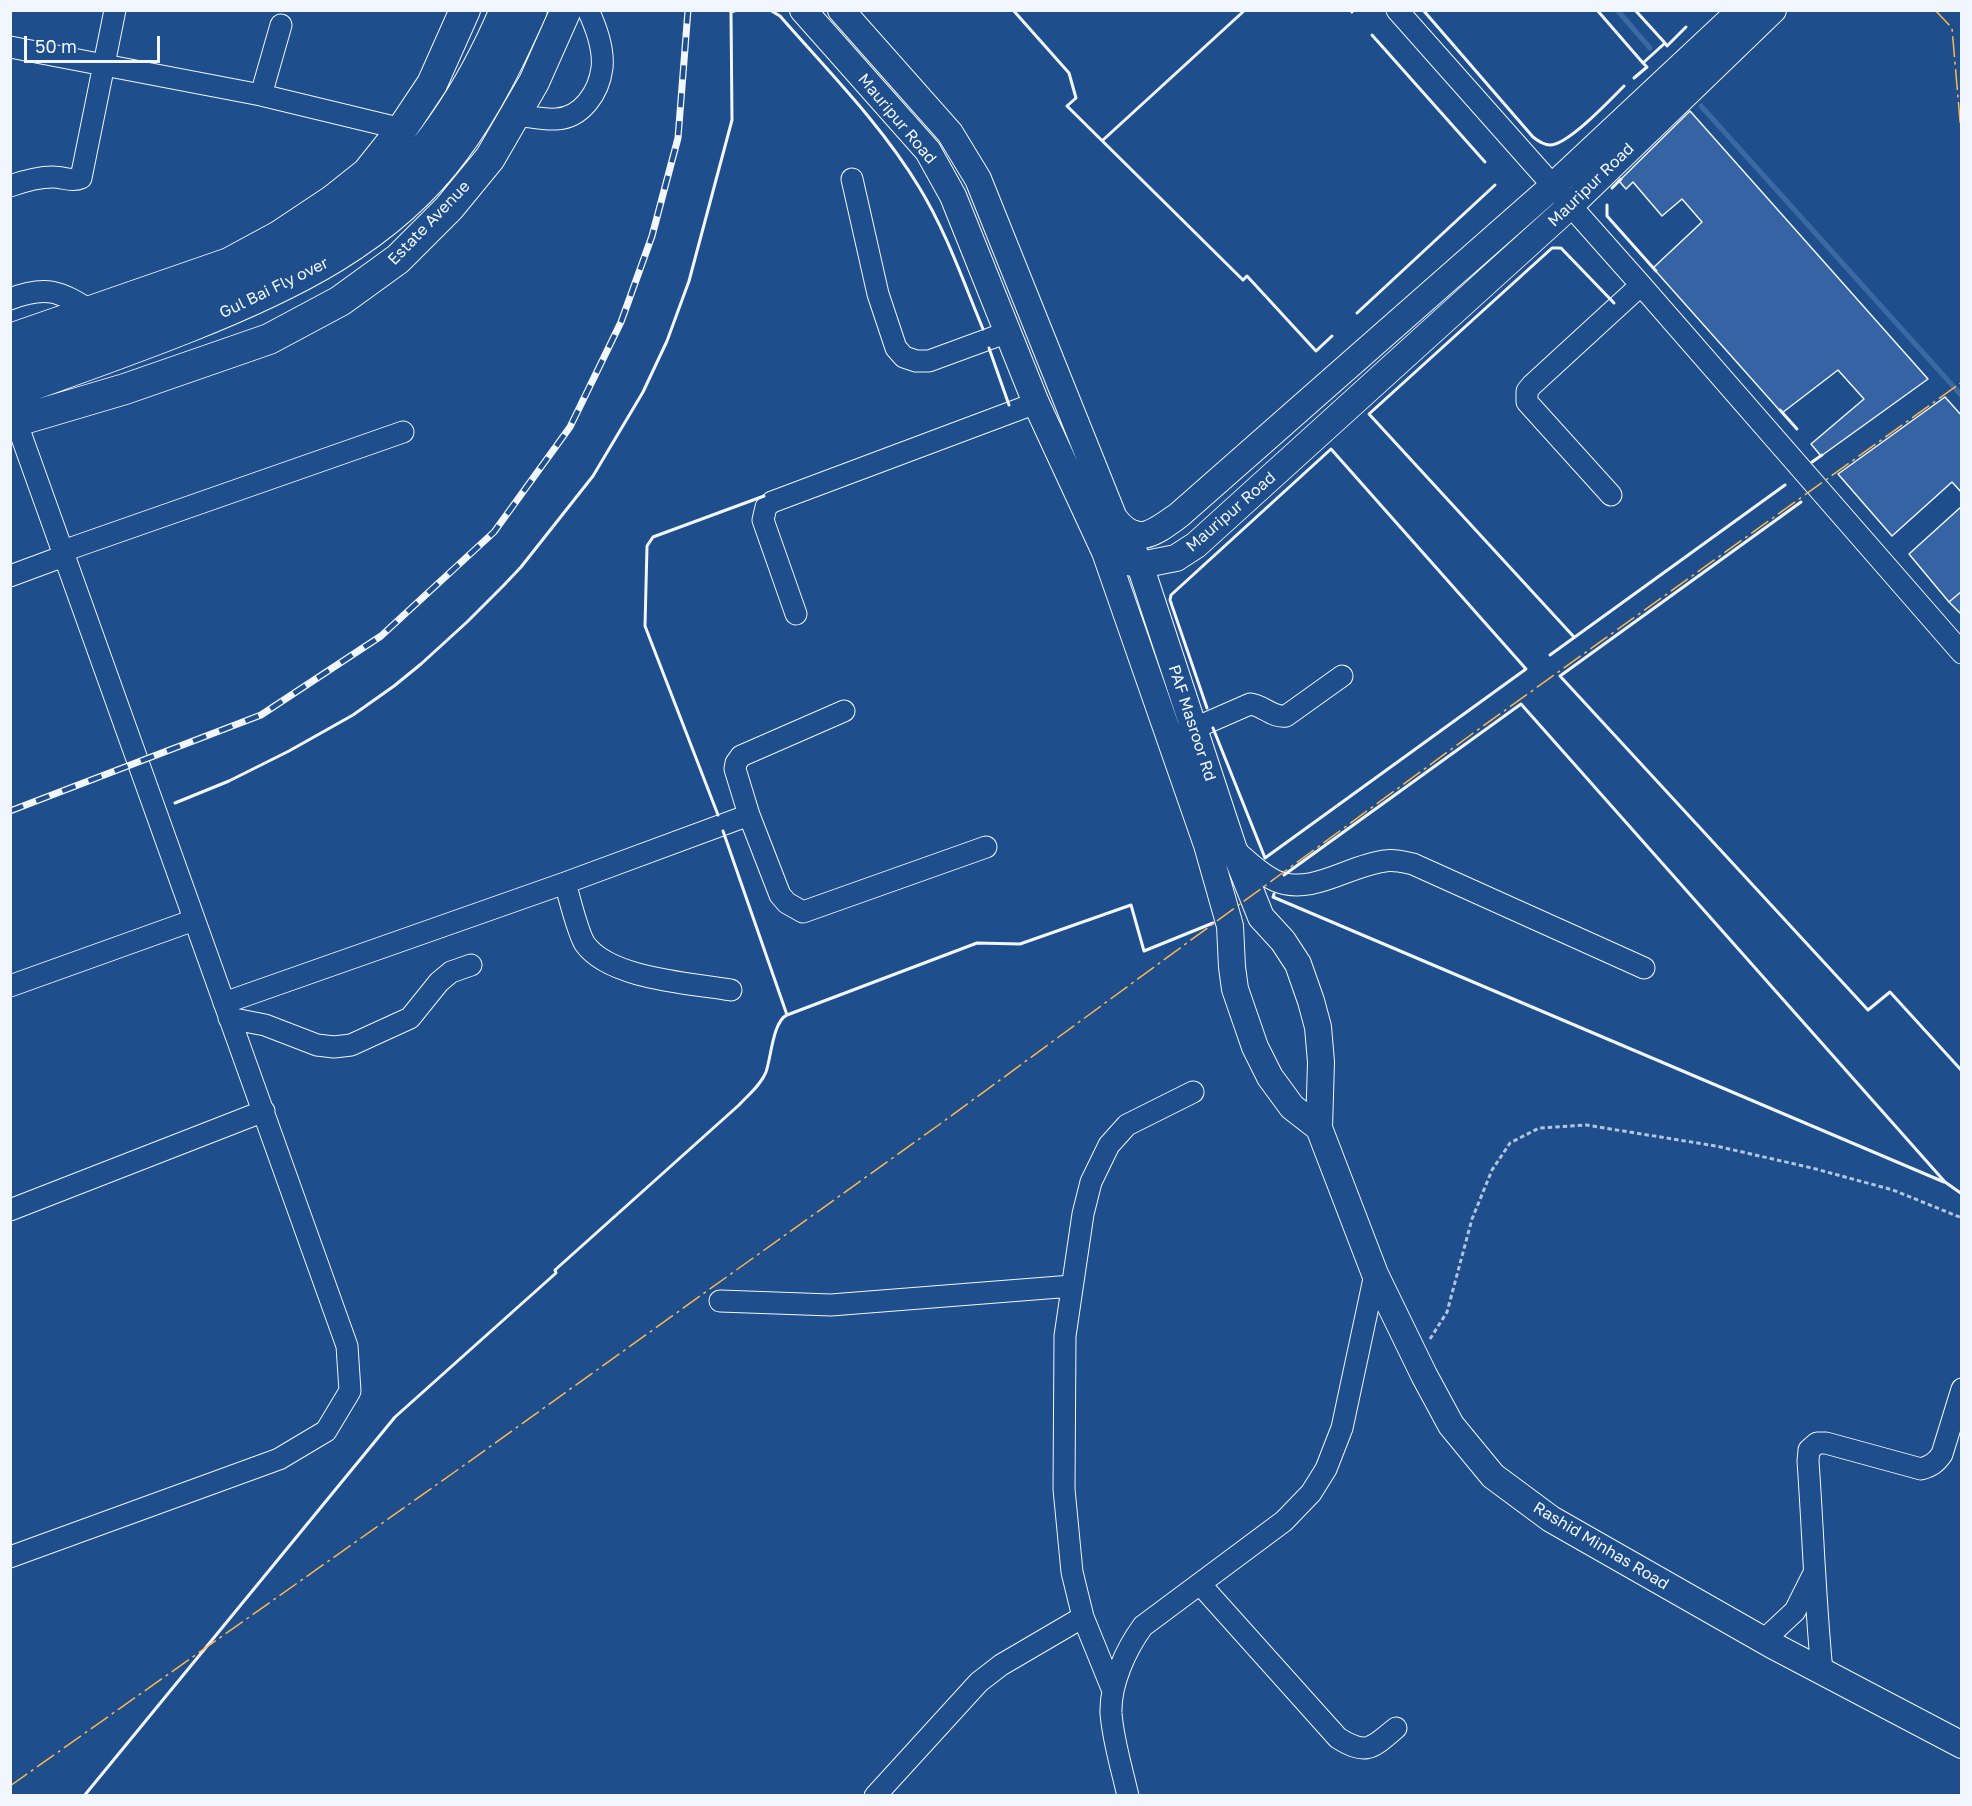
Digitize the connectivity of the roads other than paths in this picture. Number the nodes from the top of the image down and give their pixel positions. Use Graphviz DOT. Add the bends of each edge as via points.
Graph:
graph roads {
  1 [pos="115,10"];
  2 [pos="465,10"];
  3 [pos="505,10"];
  4 [pos="532,10"];
  5 [pos="566,10"];
  6 [pos="588,10"];
  7 [pos="803,10"];
  8 [pos="841,10"];
  9 [pos="1397,10"];
  10 [pos="1741,10"];
  11 [pos="1773,10"];
  12 [pos="281,25"];
  13 [pos="10,47"];
  14 [pos="104,65"];
  15 [pos="1690,73"];
  16 [pos="1668,94"];
  17 [pos="261,95"];
  18 [pos="515,115"];
  19 [pos="402,129"];
  20 [pos="852,178"];
  21 [pos="10,186"];
  22 [pos="1553,186"];
  23 [pos="1570,206"];
  24 [pos="1641,285"];
  25 [pos="10,299"];
  26 [pos="91,311"];
  27 [pos="1008,332"];
  28 [pos="10,339"];
  29 [pos="112,346"];
  30 [pos="10,368"];
  31 [pos="1036,403"];
  32 [pos="12,412"];
  33 [pos="403,432"];
  34 [pos="1611,495"];
  35 [pos="1123,530"];
  36 [pos="1105,552"];
  37 [pos="63,554"];
  38 [pos="1140,565"];
  39 [pos="10,576"];
  40 [pos="796,614"];
  41 [pos="1962,653"];
  42 [pos="1342,676"];
  43 [pos="844,711"];
  44 [pos="1194,729"];
  45 [pos="1170,739"];
  46 [pos="749,815"];
  47 [pos="986,847"];
  48 [pos="1233,847"];
  49 [pos="565,883"];
  50 [pos="1261,916"];
  51 [pos="194,920"];
  52 [pos="471,965"];
  53 [pos="1644,968"];
  54 [pos="10,986"];
  55 [pos="730,990"];
  56 [pos="227,1010"];
  57 [pos="1193,1092"];
  58 [pos="264,1111"];
  59 [pos="1319,1128"];
  60 [pos="10,1210"];
  61 [pos="1376,1274"];
  62 [pos="1072,1286"];
  63 [pos="720,1301"];
  64 [pos="1962,1389"];
  65 [pos="10,1557"];
  66 [pos="1815,1570"];
  67 [pos="1200,1584"];
  68 [pos="1083,1617"];
  69 [pos="1764,1640"];
  70 [pos="1822,1671"];
  71 [pos="1113,1691"];
  72 [pos="1396,1728"];
  73 [pos="1962,1745"];
  74 [pos="875,1796"];
  75 [pos="1128,1796"];
  1 -- 14 [label="street"];
  2 -- 19 [label="highway" via="432,84"];
  3 -- 29 [label="highway, Gul Bai Fly over" via="464,93 434,136 396,181 354,218 301,252"];
  4 -- 29 [label="highway, Gul Bai Fly over" via="485,105 454,151 413,197 372,233 315,271 240,307"];
  5 -- 18 [label="highway, Estate Avenue"];
  6 -- 18 [label="street" via="595,25 602,68 592,96 582,110 569,117 556,120"];
  7 -- 27 [label="main road, Mauripur Road" via="928,151 953,196"];
  8 -- 35 [label="main road, Mauripur Road" via="950,133 978,179 1114,518"];
  9 -- 22 [label="street"];
  10 -- 15 [label="main road, Mauripur Road"];
  11 -- 15 [label="main road, Mauripur Road"];
  12 -- 17 [label="street"];
  13 -- 14 [label="street"];
  14 -- 17 [label="street"];
  14 -- 21 [label="street" via="81,178 42,178"];
  15 -- 16 [label="main road, Mauripur Road"];
  16 -- 22 [label="main road, Mauripur Road"];
  16 -- 23 [label="main road, Mauripur Road"];
  17 -- 19 [label="street"];
  18 -- 32 [label="highway, Estate Avenue" via="490,158 449,208 399,259 340,301 269,339 125,389"];
  19 -- 26 [label="highway" via="367,173 279,236 229,263"];
  20 -- 27 [label="street" via="878,294 896,348 904,357 929,361"];
  22 -- 23 [label="street"];
  22 -- 35 [label="main road, Mauripur Road" via="1179,515 1141,536"];
  23 -- 24 [label="street"];
  23 -- 38 [label="main road, Mauripur Road" via="1196,545 1176,558"];
  24 -- 34 [label="street" via="1532,385 1526,397"];
  24 -- 41 [label="street"];
  25 -- 26 [label="street" via="39,291 55,292"];
  26 -- 28 [label="highway"];
  27 -- 31 [label="main road, Mauripur Road"];
  29 -- 30 [label="highway"];
  29 -- 32 [label="highway"];
  31 -- 36 [label="main road, Mauripur Road"];
  31 -- 40 [label="street" via="766,507 763,520"];
  32 -- 37 [label="street"];
  33 -- 37 [label="street"];
  35 -- 38 [label="main road, PAF Masroor Rd"];
  36 -- 38 [label="main road, Mauripur Road" via="1115,559"];
  36 -- 45 [label="main road, PAF Masroor Rd"];
  37 -- 39 [label="street"];
  37 -- 51 [label="street"];
  38 -- 44 [label="main road, PAF Masroor Rd"];
  42 -- 44 [label="street" via="1286,716 1250,704"];
  43 -- 46 [label="street" via="741,756 735,769"];
  44 -- 45 [label="street"];
  44 -- 48 [label="main road, PAF Masroor Rd"];
  45 -- 59 [label="main road, PAF Masroor Rd" via="1230,926 1235,989 1255,1047 1292,1107"];
  46 -- 47 [label="street" via="780,895 803,912"];
  46 -- 49 [label="street"];
  48 -- 50 [label="main road, PAF Masroor Rd"];
  48 -- 53 [label="street" via="1259,871 1289,885 1307,885 1384,861 1413,864"];
  49 -- 55 [label="street" via="585,943 603,961 630,973"];
  49 -- 56 [label="street"];
  50 -- 59 [label="main road, Rashid Minhas Road" via="1298,964 1311,1001 1321,1062"];
  51 -- 54 [label="street"];
  51 -- 56 [label="street"];
  52 -- 56 [label="street" via="451,972 439,982 410,1018 351,1045 317,1046"];
  56 -- 58 [label="street"];
  57 -- 62 [label="street" via="1127,1125 1108,1145 1091,1182"];
  58 -- 60 [label="street"];
  58 -- 65 [label="street" via="347,1346 350,1391 326,1431 279,1459"];
  59 -- 61 [label="main road, Rashid Minhas Road"];
  61 -- 67 [label="street" via="1342,1428 1326,1469 1311,1493 1284,1521"];
  61 -- 69 [label="main road, Rashid Minhas Road" via="1451,1425 1493,1476 1551,1519"];
  62 -- 63 [label="street" via="831,1305"];
  62 -- 68 [label="street" via="1065,1336 1064,1489 1072,1572"];
  64 -- 66 [label="street" via="1942,1454 1929,1467 1920,1469 1826,1443 1812,1445 1808,1461"];
  66 -- 69 [label="street" via="1795,1611"];
  66 -- 70 [label="street"];
  67 -- 71 [label="street" via="1143,1626 1132,1640"];
  67 -- 72 [label="street" via="1338,1738 1352,1747 1372,1748"];
  68 -- 71 [label="street"];
  68 -- 74 [label="street" via="979,1682"];
  69 -- 70 [label="main road, Rashid Minhas Road"];
  70 -- 73 [label="main road, Rashid Minhas Road"];
  71 -- 75 [label="street" via="1113,1730"];
}
